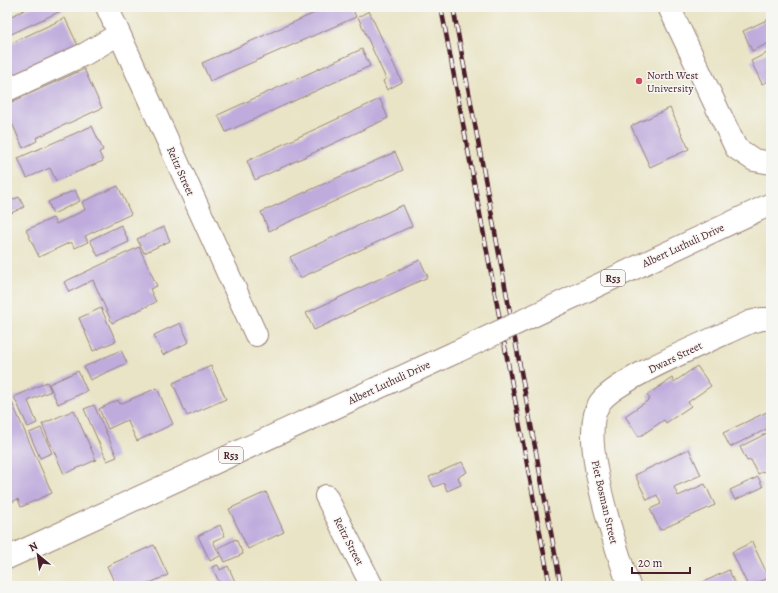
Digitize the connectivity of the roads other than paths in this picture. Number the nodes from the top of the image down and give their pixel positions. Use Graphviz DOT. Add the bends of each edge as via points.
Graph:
graph roads {
  1 [pos="107,7"];
  2 [pos="669,7"];
  3 [pos="119,34"];
  4 [pos="7,90"];
  5 [pos="771,163"];
  6 [pos="771,204"];
  7 [pos="771,319"];
  8 [pos="256,335"];
  9 [pos="593,416"];
  10 [pos="326,496"];
  11 [pos="11,559"];
  12 [pos="372,586"];
  13 [pos="629,586"];
  1 -- 3 [label="street, Reitz Street"];
  2 -- 5 [label="street" via="736,148 754,160"];
  3 -- 4 [label="street" via="85,54"];
  3 -- 8 [label="street, Reitz Street"];
  6 -- 11 [label="street, Albert Luthuli Drive / R53, bridge"];
  7 -- 9 [label="street, Dwars Street" via="762,318 750,322 652,368 610,392 599,403"];
  9 -- 13 [label="street, Piet Bosman Street" via="596,462 611,533"];
  10 -- 12 [label="street, Reitz Street"];
}
